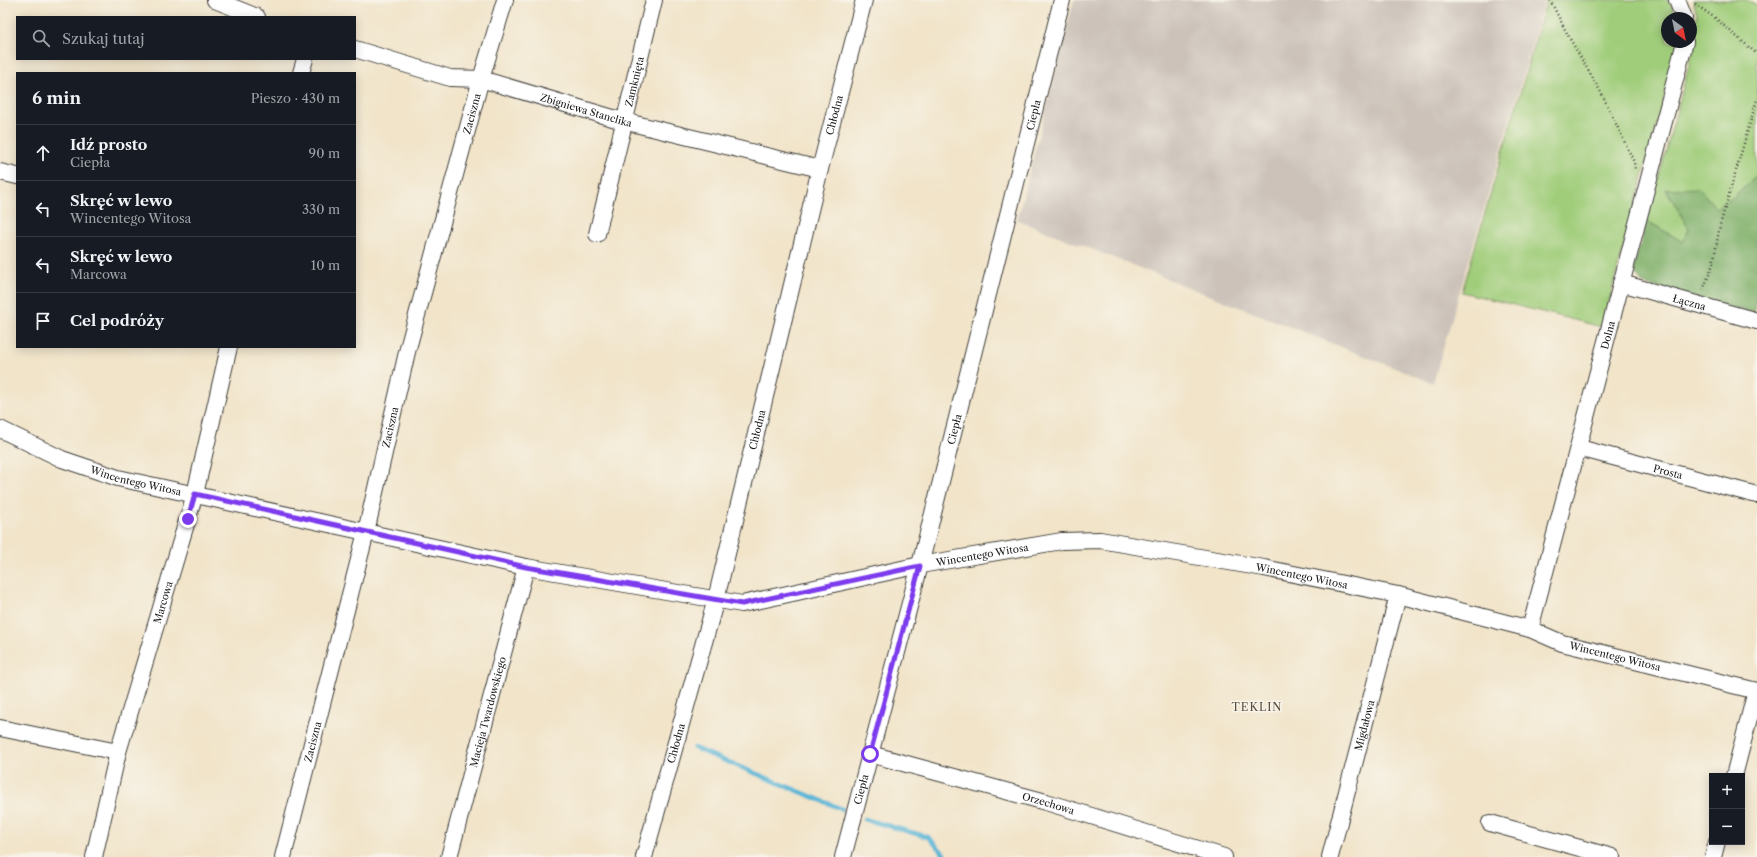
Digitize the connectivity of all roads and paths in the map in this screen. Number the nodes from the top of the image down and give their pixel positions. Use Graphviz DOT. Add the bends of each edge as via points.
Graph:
graph roads {
  1 [pos="215,0"];
  2 [pos="505,0"];
  3 [pos="654,0"];
  4 [pos="864,0"];
  5 [pos="1062,0"];
  6 [pos="1550,0"];
  7 [pos="1684,1"];
  8 [pos="1684,12"];
  9 [pos="255,16"];
  10 [pos="1683,48"];
  11 [pos="356,49"];
  12 [pos="1757,54"];
  13 [pos="305,60"];
  14 [pos="301,72"];
  15 [pos="481,79"];
  16 [pos="1757,98"];
  17 [pos="623,121"];
  18 [pos="820,169"];
  19 [pos="0,172"];
  20 [pos="1636,174"];
  21 [pos="16,176"];
  22 [pos="597,234"];
  23 [pos="1621,283"];
  24 [pos="1698,304"];
  25 [pos="1757,320"];
  26 [pos="229,348"];
  27 [pos="0,429"];
  28 [pos="1579,448"];
  29 [pos="195,494"];
  30 [pos="1757,495"];
  31 [pos="366,532"];
  32 [pos="920,566"];
  33 [pos="526,567"];
  34 [pos="1398,595"];
  35 [pos="716,598"];
  36 [pos="1530,629"];
  37 [pos="1757,691"];
  38 [pos="0,728"];
  39 [pos="118,752"];
  40 [pos="870,754"];
  41 [pos="1735,773"];
  42 [pos="1490,823"];
  43 [pos="1715,845"];
  44 [pos="94,857"];
  45 [pos="283,857"];
  46 [pos="449,857"];
  47 [pos="644,857"];
  48 [pos="842,857"];
  49 [pos="1224,857"];
  50 [pos="1330,857"];
  51 [pos="1612,857"];
  52 [pos="1713,857"];
  1 -- 9 [label="street"];
  2 -- 15 [label="street, Zaciszna"];
  3 -- 17 [label="street, Zamknięta"];
  4 -- 18 [label="street, Chłodna"];
  5 -- 32 [label="street, Ciepła"];
  6 -- 20 [label="path" via="1602,94 1634,162"];
  7 -- 8 [label="street"];
  7 -- 12 [label="path" via="1715,18"];
  10 -- 23 [label="street, Dolna"];
  11 -- 15 [label="street, Zbigniewa Stanclika" via="450,78"];
  13 -- 14 [label="street"];
  15 -- 17 [label="street, Zbigniewa Stanclika"];
  15 -- 31 [label="street, Zaciszna" via="407,352"];
  16 -- 24 [label="path" via="1720,225 1713,264"];
  17 -- 18 [label="street, Zbigniewa Stanclika"];
  17 -- 22 [label="street, Zamknięta"];
  18 -- 35 [label="street, Chłodna"];
  19 -- 21 [label="street"];
  23 -- 24 [label="street, Łączna"];
  23 -- 28 [label="street, Dolna"];
  24 -- 25 [label="street, Łączna"];
  26 -- 29 [label="street, Marcowa"];
  27 -- 29 [label="street, Wincentego Witosa" via="62,459 118,478"];
  28 -- 30 [label="street, Prosta"];
  28 -- 36 [label="street, Dolna"];
  29 -- 31 [label="street, Wincentego Witosa"];
  29 -- 39 [label="street, Marcowa"];
  31 -- 33 [label="street, Wincentego Witosa"];
  31 -- 45 [label="street, Zaciszna"];
  32 -- 34 [label="street, Wincentego Witosa" via="1062,540 1100,540 1264,568"];
  32 -- 35 [label="street, Wincentego Witosa" via="742,604"];
  32 -- 40 [label="street, Ciepła"];
  33 -- 35 [label="street, Wincentego Witosa"];
  33 -- 46 [label="street, Macieja Twardowskiego"];
  34 -- 36 [label="street, Wincentego Witosa"];
  34 -- 50 [label="street, Migdałowa"];
  35 -- 47 [label="street, Chłodna"];
  36 -- 37 [label="street, Wincentego Witosa" via="1562,643"];
  37 -- 41 [label="street"];
  38 -- 39 [label="street"];
  39 -- 44 [label="street, Marcowa"];
  40 -- 48 [label="street, Ciepła"];
  40 -- 49 [label="street, Orzechowa" via="1046,802"];
  42 -- 51 [label="street"];
  43 -- 52 [label="street"];
}
